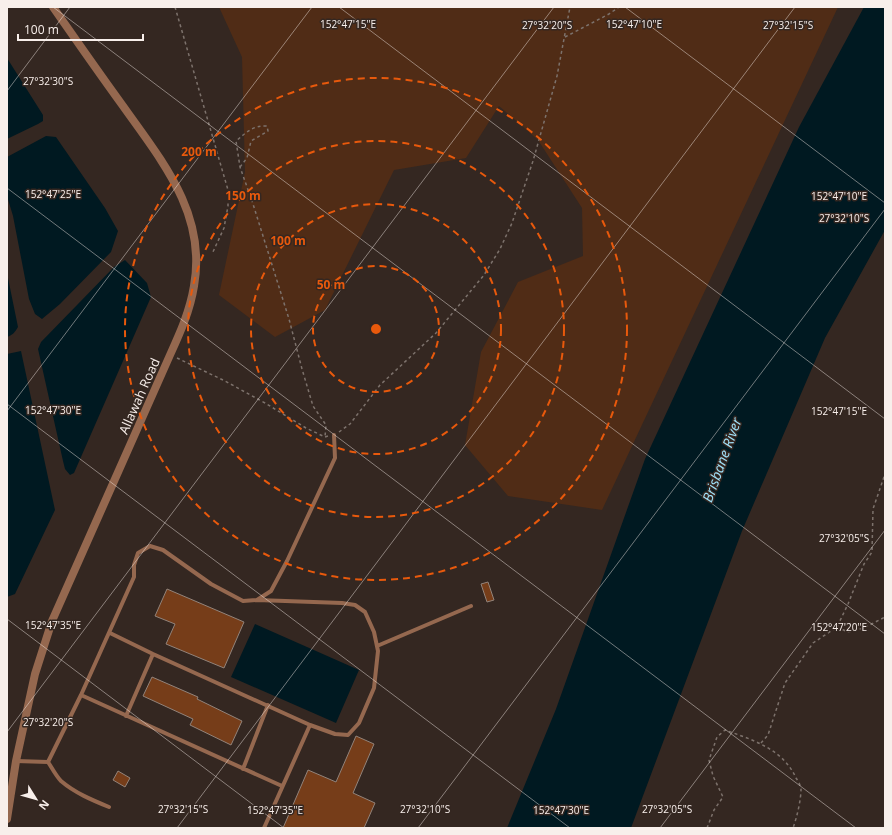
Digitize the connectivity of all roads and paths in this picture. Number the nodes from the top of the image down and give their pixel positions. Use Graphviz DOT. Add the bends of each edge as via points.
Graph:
graph roads {
  1 [pos="53,7"];
  2 [pos="175,7"];
  3 [pos="570,7"];
  4 [pos="619,7"];
  5 [pos="564,37"];
  6 [pos="240,167"];
  7 [pos="212,254"];
  8 [pos="170,355"];
  9 [pos="334,435"];
  10 [pos="325,437"];
  11 [pos="885,474"];
  12 [pos="257,600"];
  13 [pos="471,606"];
  14 [pos="885,617"];
  15 [pos="837,627"];
  16 [pos="110,633"];
  17 [pos="377,646"];
  18 [pos="153,654"];
  19 [pos="81,695"];
  20 [pos="268,705"];
  21 [pos="126,716"];
  22 [pos="310,725"];
  23 [pos="761,743"];
  24 [pos="16,761"];
  25 [pos="48,762"];
  26 [pos="243,769"];
  27 [pos="282,786"];
  28 [pos="109,807"];
  29 [pos="7,819"];
  30 [pos="264,827"];
  31 [pos="270,828"];
  32 [pos="707,828"];
  33 [pos="793,828"];
  1 -- 8 [label="street, Allawah Road" via="167,169 182,197 192,224 196,255 194,285 188,311"];
  2 -- 7 [label="path" via="228,190 224,228"];
  3 -- 5 [label="path"];
  4 -- 5 [label="path"];
  5 -- 9 [label="path" via="557,76 533,160 512,223 500,249 484,275 441,327 380,386 350,424"];
  6 -- 6 [label="path" via="236,141 258,125 267,126 268,131 251,141 247,158"];
  6 -- 10 [label="path" via="289,319 313,406 326,425"];
  8 -- 10 [label="path" via="225,381"];
  8 -- 24 [label="street, Allawah Road" via="52,621 35,674"];
  9 -- 10 [label="path"];
  9 -- 12 [label="lane" via="334,458 287,561 271,591"];
  11 -- 15 [label="path" via="873,509 872,552 864,564"];
  12 -- 16 [label="lane" via="243,601 211,584 163,550 150,546 138,553 134,577"];
  12 -- 17 [label="lane" via="355,605 365,612"];
  13 -- 17 [label="lane"];
  14 -- 15 [label="path" via="864,628 848,632"];
  15 -- 23 [label="path" via="813,643 785,683 768,735"];
  16 -- 18 [label="lane"];
  16 -- 19 [label="lane"];
  17 -- 22 [label="lane" via="374,688 359,723 348,735 335,734"];
  18 -- 20 [label="lane"];
  18 -- 21 [label="lane"];
  19 -- 21 [label="lane"];
  19 -- 25 [label="lane"];
  20 -- 22 [label="lane"];
  20 -- 26 [label="lane"];
  21 -- 26 [label="lane"];
  22 -- 27 [label="lane"];
  23 -- 32 [label="path" via="725,730 717,737 710,760 713,776 723,797 714,810"];
  23 -- 33 [label="path" via="774,751 792,769 801,788"];
  24 -- 25 [label="lane"];
  24 -- 29 [label="street, Allawah Road"];
  25 -- 28 [label="lane" via="60,780 70,788"];
  26 -- 27 [label="lane"];
  27 -- 30 [label="lane"];
  30 -- 31 [label="lane"];
}
